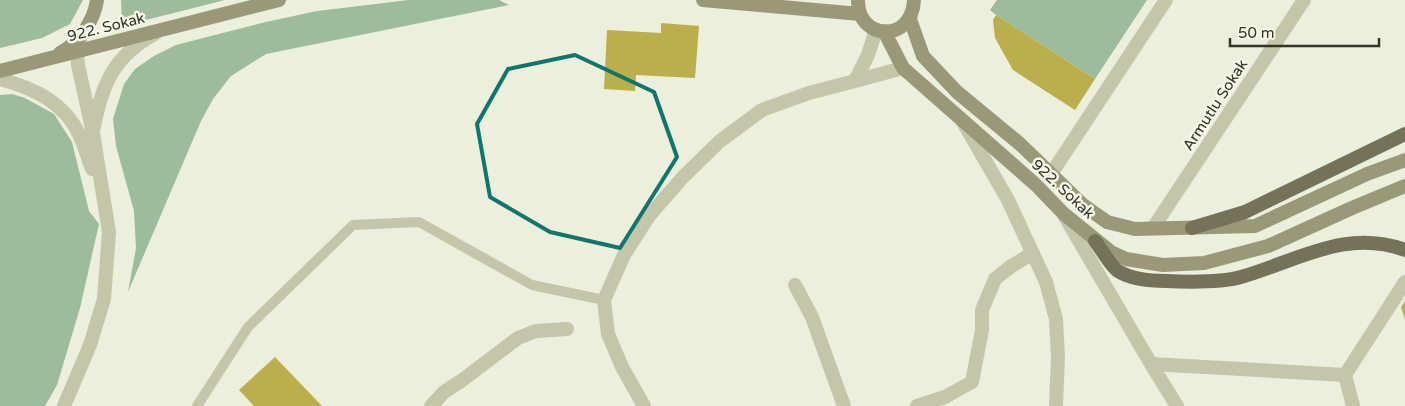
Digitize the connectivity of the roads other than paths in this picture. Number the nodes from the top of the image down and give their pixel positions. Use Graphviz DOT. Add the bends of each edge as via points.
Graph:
graph roads {
  1 [pos="97,0"];
  2 [pos="279,0"];
  3 [pos="703,0"];
  4 [pos="914,0"];
  5 [pos="1166,0"];
  6 [pos="1304,0"];
  7 [pos="859,7"];
  8 [pos="910,19"];
  9 [pos="171,27"];
  10 [pos="86,29"];
  11 [pos="880,31"];
  12 [pos="77,51"];
  13 [pos="45,59"];
  14 [pos="903,68"];
  15 [pos="0,71"];
  16 [pos="0,79"];
  17 [pos="855,81"];
  18 [pos="962,121"];
  19 [pos="93,133"];
  20 [pos="1405,134"];
  21 [pos="1405,160"];
  22 [pos="1051,174"];
  23 [pos="1405,186"];
  24 [pos="104,203"];
  25 [pos="1064,214"];
  26 [pos="1153,228"];
  27 [pos="1192,228"];
  28 [pos="1095,241"];
  29 [pos="1405,250"];
  30 [pos="1033,253"];
  31 [pos="1405,282"];
  32 [pos="795,285"];
  33 [pos="604,300"];
  34 [pos="567,329"];
  35 [pos="1151,364"];
  36 [pos="1345,375"];
  37 [pos="64,406"];
  38 [pos="197,406"];
  39 [pos="431,406"];
  40 [pos="644,406"];
  41 [pos="844,406"];
  42 [pos="917,406"];
  43 [pos="1056,406"];
  44 [pos="1177,406"];
  45 [pos="1353,406"];
  1 -- 10 [label="main road"];
  2 -- 9 [label="main road, 922. Sokak"];
  3 -- 7 [label="main road"];
  4 -- 8 [label="main road"];
  5 -- 22 [label="street"];
  6 -- 26 [label="street, Armutlu Sokak"];
  7 -- 11 [label="main road, 922. Sokak" via="870,26"];
  8 -- 11 [label="main road" via="894,30"];
  8 -- 22 [label="main road" via="922,56 957,92"];
  9 -- 12 [label="main road, 922. Sokak"];
  9 -- 19 [label="street" via="142,42 111,72 102,90"];
  10 -- 12 [label="street"];
  10 -- 13 [label="main road" via="63,51"];
  11 -- 14 [label="main road, 922. Sokak"];
  11 -- 17 [label="street"];
  12 -- 13 [label="main road, 922. Sokak"];
  12 -- 19 [label="street"];
  13 -- 15 [label="main road, 922. Sokak"];
  14 -- 17 [label="street"];
  14 -- 18 [label="main road, 922. Sokak"];
  16 -- 24 [label="street" via="42,95 70,118"];
  17 -- 33 [label="street" via="762,110 720,141 648,216 624,255"];
  18 -- 25 [label="main road, 922. Sokak" via="1036,185"];
  18 -- 30 [label="street" via="1008,200"];
  19 -- 24 [label="street"];
  20 -- 27 [label="main road" via="1245,212"];
  21 -- 27 [label="main road" via="1255,226"];
  22 -- 26 [label="main road" via="1083,205 1107,222 1136,229"];
  23 -- 28 [label="main road, 922. Sokak" via="1268,246 1204,263 1163,265 1126,259"];
  24 -- 37 [label="street" via="109,232 104,299 90,345"];
  25 -- 28 [label="main road, 922. Sokak"];
  25 -- 35 [label="street"];
  26 -- 27 [label="main road"];
  28 -- 29 [label="main road" via="1117,271 1144,280 1192,283 1239,278 1319,250 1354,242 1388,244"];
  30 -- 42 [label="street" via="995,279 982,310 982,330 972,382 945,397"];
  30 -- 43 [label="street" via="1046,282 1056,319"];
  31 -- 36 [label="street"];
  32 -- 41 [label="street" via="812,317"];
  33 -- 38 [label="lane" via="532,285 419,222 353,225 248,327"];
  33 -- 40 [label="street" via="608,334"];
  34 -- 39 [label="street" via="536,331 518,338 444,392"];
  35 -- 36 [label="street"];
  35 -- 44 [label="street"];
  36 -- 45 [label="street"];
}
